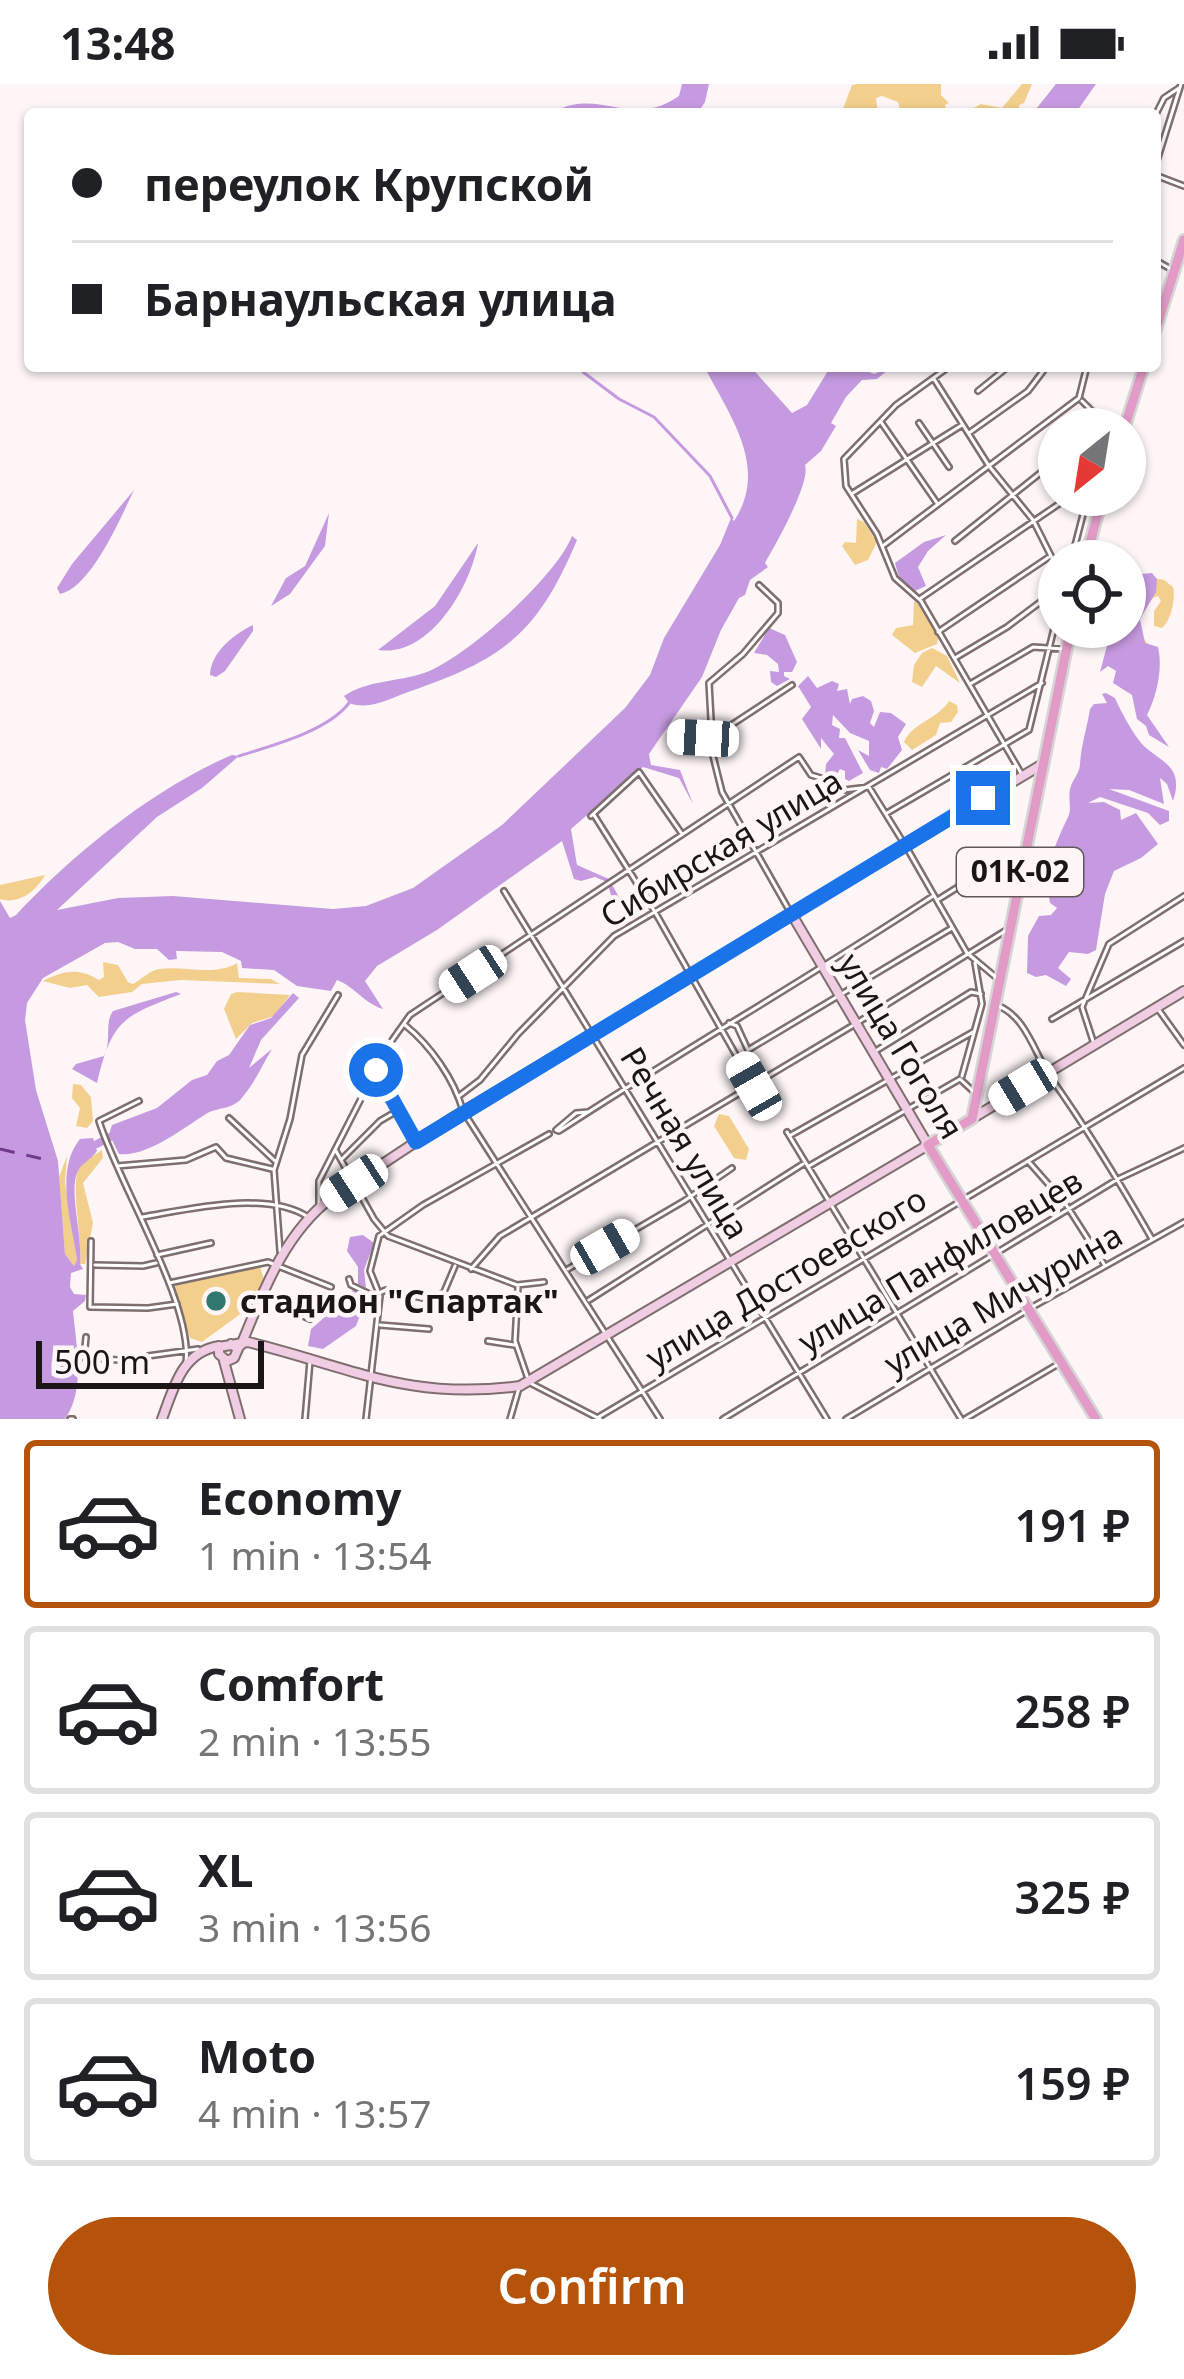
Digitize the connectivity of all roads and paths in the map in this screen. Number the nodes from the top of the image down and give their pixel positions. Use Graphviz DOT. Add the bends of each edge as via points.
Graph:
graph roads {
  1 [pos="1180,85"];
  2 [pos="1159,108"];
  3 [pos="1161,147"];
  4 [pos="1184,240"];
  5 [pos="1161,263"];
  6 [pos="1174,271"];
  7 [pos="1161,313"];
  8 [pos="943,372"];
  9 [pos="1002,372"];
  10 [pos="1042,372"];
  11 [pos="1086,372"];
  12 [pos="1142,372"];
  13 [pos="934,380"];
  14 [pos="978,391"];
  15 [pos="1079,398"];
  16 [pos="1087,408"];
  17 [pos="1131,408"];
  18 [pos="880,422"];
  19 [pos="919,423"];
  20 [pos="964,424"];
  21 [pos="969,433"];
  22 [pos="932,441"];
  23 [pos="908,457"];
  24 [pos="989,466"];
  25 [pos="949,467"];
  26 [pos="1038,474"];
  27 [pos="852,494"];
  28 [pos="1012,494"];
  29 [pos="938,504"];
  30 [pos="1039,516"];
  31 [pos="1033,520"];
  32 [pos="1043,540"];
  33 [pos="955,541"];
  34 [pos="882,546"];
  35 [pos="1038,565"];
  36 [pos="759,585"];
  37 [pos="919,599"];
  38 [pos="1038,602"];
  39 [pos="937,632"];
  40 [pos="1038,647"];
  41 [pos="1049,648"];
  42 [pos="1066,649"];
  43 [pos="954,659"];
  44 [pos="1042,683"];
  45 [pos="792,685"];
  46 [pos="969,685"];
  47 [pos="987,715"];
  48 [pos="671,736"];
  49 [pos="713,737"];
  50 [pos="1004,744"];
  51 [pos="1041,765"];
  52 [pos="1022,775"];
  53 [pos="869,787"];
  54 [pos="728,806"];
  55 [pos="886,814"];
  56 [pos="683,836"];
  57 [pos="905,845"];
  58 [pos="756,853"];
  59 [pos="990,867"];
  60 [pos="629,871"];
  61 [pos="504,891"];
  62 [pos="1184,896"];
  63 [pos="936,897"];
  64 [pos="655,912"];
  65 [pos="791,913"];
  66 [pos="953,927"];
  67 [pos="1009,929"];
  68 [pos="529,937"];
  69 [pos="1184,941"];
  70 [pos="967,953"];
  71 [pos="974,962"];
  72 [pos="824,968"];
  73 [pos="690,974"];
  74 [pos="998,979"];
  75 [pos="563,988"];
  76 [pos="1184,991"];
  77 [pos="338,994"];
  78 [pos="981,994"];
  79 [pos="841,997"];
  80 [pos="1086,1000"];
  81 [pos="989,1006"];
  82 [pos="1156,1007"];
  83 [pos="1052,1019"];
  84 [pos="728,1022"];
  85 [pos="856,1023"];
  86 [pos="404,1024"];
  87 [pos="721,1028"];
  88 [pos="973,1032"];
  89 [pos="592,1033"];
  90 [pos="1095,1044"];
  91 [pos="1184,1045"];
  92 [pos="873,1053"];
  93 [pos="1184,1068"];
  94 [pos="376,1070"];
  95 [pos="1048,1072"];
  96 [pos="887,1079"];
  97 [pos="960,1079"];
  98 [pos="754,1086"];
  99 [pos="622,1089"];
  100 [pos="976,1093"];
  101 [pos="459,1096"];
  102 [pos="139,1101"];
  103 [pos="398,1110"];
  104 [pos="905,1110"];
  105 [pos="464,1111"];
  106 [pos="588,1112"];
  107 [pos="229,1118"];
  108 [pos="972,1118"];
  109 [pos="1087,1126"];
  110 [pos="549,1133"];
  111 [pos="416,1142"];
  112 [pos="656,1145"];
  113 [pos="928,1145"];
  114 [pos="1184,1148"];
  115 [pos="335,1150"];
  116 [pos="341,1160"];
  117 [pos="1028,1161"];
  118 [pos="277,1162"];
  119 [pos="497,1163"];
  120 [pos="116,1166"];
  121 [pos="806,1166"];
  122 [pos="732,1168"];
  123 [pos="274,1169"];
  124 [pos="1118,1179"];
  125 [pos="354,1183"];
  126 [pos="687,1196"];
  127 [pos="961,1202"];
  128 [pos="277,1204"];
  129 [pos="828,1205"];
  130 [pos="319,1207"];
  131 [pos="1069,1210"];
  132 [pos="532,1217"];
  133 [pos="140,1218"];
  134 [pos="310,1218"];
  135 [pos="1184,1222"];
  136 [pos="705,1226"];
  137 [pos="384,1232"];
  138 [pos="1152,1240"];
  139 [pos="91,1241"];
  140 [pos="211,1243"];
  141 [pos="155,1255"];
  142 [pos="995,1257"];
  143 [pos="279,1261"];
  144 [pos="863,1261"];
  145 [pos="158,1262"];
  146 [pos="456,1264"];
  147 [pos="729,1264"];
  148 [pos="93,1265"];
  149 [pos="1105,1266"];
  150 [pos="471,1269"];
  151 [pos="566,1270"];
  152 [pos="349,1279"];
  153 [pos="544,1282"];
  154 [pos="168,1283"];
  155 [pos="518,1285"];
  156 [pos="331,1287"];
  157 [pos="379,1296"];
  158 [pos="259,1297"];
  159 [pos="586,1301"];
  160 [pos="177,1304"];
  161 [pos="1028,1310"];
  162 [pos="897,1316"];
  163 [pos="310,1319"];
  164 [pos="764,1321"];
  165 [pos="378,1325"];
  166 [pos="429,1329"];
  167 [pos="86,1336"];
  168 [pos="608,1336"];
  169 [pos="488,1341"];
  170 [pos="516,1346"];
  171 [pos="206,1348"];
  172 [pos="187,1351"];
  173 [pos="229,1351"];
  174 [pos="310,1361"];
  175 [pos="1062,1362"];
  176 [pos="185,1365"];
  177 [pos="930,1369"];
  178 [pos="799,1375"];
  179 [pos="373,1379"];
  180 [pos="525,1384"];
  181 [pos="642,1391"];
  182 [pos="599,1418"];
  183 [pos="162,1419"];
  184 [pos="240,1419"];
  185 [pos="305,1419"];
  186 [pos="366,1419"];
  187 [pos="510,1419"];
  188 [pos="660,1419"];
  189 [pos="723,1419"];
  190 [pos="827,1419"];
  191 [pos="846,1419"];
  192 [pos="963,1419"];
  193 [pos="1097,1419"];
  1 -- 2 [label="street"];
  1 -- 3 [label="street"];
  4 -- 6 [label="main road"];
  5 -- 6 [label="street"];
  6 -- 7 [label="main road"];
  8 -- 13 [label="street"];
  9 -- 14 [label="street"];
  10 -- 21 [label="street"];
  11 -- 15 [label="street"];
  12 -- 17 [label="main road"];
  13 -- 18 [label="street"];
  13 -- 20 [label="street"];
  15 -- 16 [label="street"];
  15 -- 24 [label="street"];
  18 -- 23 [label="street"];
  18 -- 27 [label="street" via="844,459"];
  19 -- 22 [label="street"];
  20 -- 21 [label="street"];
  20 -- 22 [label="street"];
  21 -- 24 [label="street"];
  22 -- 23 [label="street"];
  22 -- 25 [label="street"];
  23 -- 27 [label="street"];
  23 -- 29 [label="street"];
  24 -- 28 [label="street"];
  24 -- 29 [label="street"];
  26 -- 28 [label="street"];
  27 -- 34 [label="street"];
  28 -- 31 [label="street"];
  28 -- 33 [label="street"];
  29 -- 34 [label="street"];
  30 -- 31 [label="street"];
  31 -- 32 [label="street"];
  31 -- 37 [label="street"];
  34 -- 37 [label="street" via="899,584"];
  35 -- 39 [label="street"];
  36 -- 49 [label="street, улица Гоголя" via="778,603 778,614 709,682"];
  37 -- 39 [label="street"];
  38 -- 43 [label="street"];
  39 -- 43 [label="street"];
  40 -- 46 [label="street"];
  41 -- 42 [label="street"];
  41 -- 44 [label="street"];
  42 -- 51 [label="main road, 01К-02"];
  43 -- 46 [label="street"];
  44 -- 47 [label="street, Сибирская улица"];
  44 -- 50 [label="street" via="1029,730"];
  45 -- 49 [label="street"];
  46 -- 47 [label="street"];
  47 -- 50 [label="street"];
  47 -- 53 [label="street, Сибирская улица"];
  48 -- 49 [label="street"];
  49 -- 54 [label="street, улица Гоголя"];
  50 -- 52 [label="street"];
  50 -- 55 [label="street"];
  51 -- 52 [label="street"];
  51 -- 67 [label="main road, 01К-02"];
  52 -- 57 [label="street"];
  53 -- 54 [label="street" via="844,790 812,776 799,757"];
  53 -- 55 [label="street"];
  53 -- 58 [label="street, Сибирская улица"];
  54 -- 56 [label="street"];
  54 -- 58 [label="street, улица Гоголя"];
  55 -- 57 [label="street"];
  56 -- 60 [label="street"];
  56 -- 60 [label="street" via="639,772 593,815"];
  57 -- 63 [label="street"];
  57 -- 65 [label="street"];
  58 -- 64 [label="street, Сибирская улица"];
  58 -- 65 [label="street, улица Гоголя"];
  59 -- 63 [label="street"];
  60 -- 64 [label="street"];
  60 -- 68 [label="street"];
  61 -- 68 [label="street, Речная улица"];
  62 -- 80 [label="street" via="1109,944"];
  63 -- 66 [label="street"];
  63 -- 72 [label="street"];
  64 -- 73 [label="street"];
  64 -- 75 [label="street, Сибирская улица" via="614,935"];
  65 -- 72 [label="street, улица Гоголя"];
  65 -- 73 [label="street"];
  66 -- 70 [label="street"];
  66 -- 79 [label="street"];
  67 -- 70 [label="street"];
  67 -- 74 [label="main road, 01К-02"];
  68 -- 75 [label="street, Речная улица"];
  68 -- 86 [label="street"];
  69 -- 80 [label="street"];
  70 -- 71 [label="street"];
  70 -- 85 [label="street"];
  71 -- 74 [label="street"];
  71 -- 78 [label="street"];
  72 -- 79 [label="street, улица Гоголя"];
  72 -- 84 [label="street"];
  73 -- 87 [label="street"];
  73 -- 89 [label="street"];
  74 -- 81 [label="main road, 01К-02"];
  75 -- 89 [label="street, Речная улица"];
  75 -- 101 [label="street, Сибирская улица"];
  76 -- 82 [label="street"];
  77 -- 118 [label="street" via="302,1055"];
  78 -- 81 [label="street"];
  78 -- 92 [label="street" via="970,992"];
  79 -- 84 [label="street" via="748,1050"];
  79 -- 85 [label="street, улица Гоголя"];
  80 -- 83 [label="street"];
  80 -- 90 [label="street"];
  81 -- 88 [label="street"];
  81 -- 95 [label="street" via="1016,1017"];
  81 -- 100 [label="main road, 01К-02"];
  82 -- 90 [label="street"];
  82 -- 91 [label="street"];
  84 -- 87 [label="street"];
  85 -- 92 [label="street, улица Гоголя"];
  85 -- 98 [label="street"];
  86 -- 94 [label="street"];
  86 -- 101 [label="street"];
  87 -- 98 [label="street"];
  87 -- 99 [label="street"];
  88 -- 96 [label="street"];
  88 -- 97 [label="street"];
  89 -- 99 [label="street, Речная улица"];
  89 -- 105 [label="street"];
  90 -- 95 [label="street"];
  92 -- 96 [label="street, улица Гоголя"];
  93 -- 109 [label="street, улица Достоевского"];
  94 -- 103 [label="street"];
  94 -- 115 [label="street"];
  95 -- 108 [label="street"];
  95 -- 109 [label="street"];
  96 -- 104 [label="street, улица Гоголя"];
  96 -- 121 [label="street" via="788,1134"];
  97 -- 100 [label="street"];
  97 -- 104 [label="street"];
  98 -- 112 [label="street"];
  99 -- 106 [label="street"];
  99 -- 112 [label="street, Речная улица"];
  100 -- 108 [label="main road, 01К-02"];
  101 -- 105 [label="street"];
  102 -- 120 [label="street" via="99,1118"];
  103 -- 111 [label="street"];
  103 -- 116 [label="street"];
  104 -- 113 [label="street, улица Гоголя"];
  104 -- 121 [label="street"];
  105 -- 111 [label="street"];
  105 -- 119 [label="street"];
  106 -- 106 [label="street" via="559,1131 556,1130 577,1113"];
  107 -- 118 [label="street"];
  108 -- 113 [label="main road"];
  109 -- 117 [label="street, улица Достоевского"];
  109 -- 124 [label="street"];
  110 -- 119 [label="street"];
  111 -- 125 [label="street"];
  112 -- 126 [label="street, Речная улица"];
  112 -- 132 [label="street"];
  113 -- 127 [label="main road, улица Гоголя"];
  113 -- 129 [label="street"];
  114 -- 124 [label="street, улица Панфиловцев"];
  115 -- 116 [label="street"];
  115 -- 130 [label="street" via="319,1181"];
  116 -- 125 [label="street"];
  117 -- 127 [label="street, улица Достоевского"];
  117 -- 131 [label="street"];
  118 -- 123 [label="street"];
  119 -- 132 [label="street"];
  119 -- 137 [label="street"];
  120 -- 123 [label="street" via="186,1160 216,1147 226,1158"];
  120 -- 133 [label="street"];
  121 -- 129 [label="street"];
  121 -- 136 [label="street"];
  122 -- 126 [label="street"];
  123 -- 128 [label="street"];
  124 -- 131 [label="street, улица Панфиловцев"];
  124 -- 138 [label="street"];
  125 -- 130 [label="street"];
  125 -- 137 [label="street"];
  126 -- 136 [label="street, Речная улица"];
  126 -- 151 [label="street"];
  127 -- 142 [label="main road, улица Гоголя"];
  127 -- 144 [label="street, улица Достоевского"];
  128 -- 133 [label="street"];
  128 -- 134 [label="street"];
  128 -- 143 [label="street"];
  129 -- 144 [label="street"];
  129 -- 147 [label="street"];
  130 -- 134 [label="street"];
  131 -- 142 [label="street, улица Панфиловцев"];
  131 -- 149 [label="street"];
  132 -- 150 [label="street" via="500,1236"];
  132 -- 151 [label="street"];
  133 -- 141 [label="street"];
  134 -- 143 [label="street"];
  135 -- 138 [label="street, улица Мичурина"];
  136 -- 147 [label="street, Речная улица"];
  136 -- 159 [label="street"];
  137 -- 146 [label="street"];
  137 -- 157 [label="street" via="370,1271"];
  138 -- 149 [label="street, улица Мичурина"];
  139 -- 148 [label="street"];
  140 -- 141 [label="street"];
  141 -- 145 [label="street"];
  142 -- 161 [label="main road, улица Гоголя"];
  142 -- 162 [label="street, улица Панфиловцев"];
  143 -- 154 [label="street"];
  143 -- 156 [label="street"];
  143 -- 158 [label="street"];
  144 -- 162 [label="street"];
  144 -- 164 [label="street, улица Достоевского"];
  145 -- 148 [label="street"];
  145 -- 154 [label="street"];
  146 -- 150 [label="street"];
  146 -- 157 [label="street" via="433,1300 386,1290"];
  147 -- 164 [label="street, Речная улица"];
  147 -- 168 [label="street"];
  148 -- 160 [label="street" via="90,1307"];
  149 -- 161 [label="street, улица Мичурина"];
  150 -- 155 [label="street"];
  151 -- 159 [label="street"];
  152 -- 157 [label="street"];
  153 -- 155 [label="street"];
  154 -- 160 [label="street"];
  155 -- 170 [label="street"];
  157 -- 165 [label="street"];
  158 -- 163 [label="street"];
  158 -- 173 [label="street"];
  159 -- 168 [label="street"];
  160 -- 172 [label="street"];
  161 -- 175 [label="main road, улица Гоголя"];
  161 -- 177 [label="street, улица Мичурина"];
  162 -- 177 [label="street"];
  162 -- 178 [label="street, улица Панфиловцев"];
  164 -- 178 [label="street, Речная улица"];
  164 -- 181 [label="street, улица Достоевского"];
  165 -- 166 [label="street"];
  165 -- 179 [label="street"];
  167 -- 172 [label="street" via="84,1358"];
  168 -- 180 [label="street"];
  168 -- 181 [label="street"];
  169 -- 170 [label="street"];
  170 -- 180 [label="street"];
  171 -- 172 [label="street"];
  171 -- 173 [label="street"];
  171 -- 176 [label="street"];
  172 -- 176 [label="street"];
  173 -- 174 [label="street"];
  173 -- 184 [label="street"];
  174 -- 179 [label="street"];
  174 -- 185 [label="street"];
  175 -- 192 [label="street"];
  175 -- 193 [label="main road, улица Гоголя"];
  176 -- 183 [label="street"];
  177 -- 191 [label="street, улица Мичурина"];
  177 -- 192 [label="street"];
  178 -- 189 [label="street, улица Панфиловцев"];
  178 -- 190 [label="street, Речная улица"];
  179 -- 180 [label="street" via="429,1390"];
  179 -- 186 [label="street"];
  180 -- 182 [label="street"];
  180 -- 187 [label="street"];
  181 -- 182 [label="street, улица Достоевского"];
  181 -- 188 [label="street"];
}
